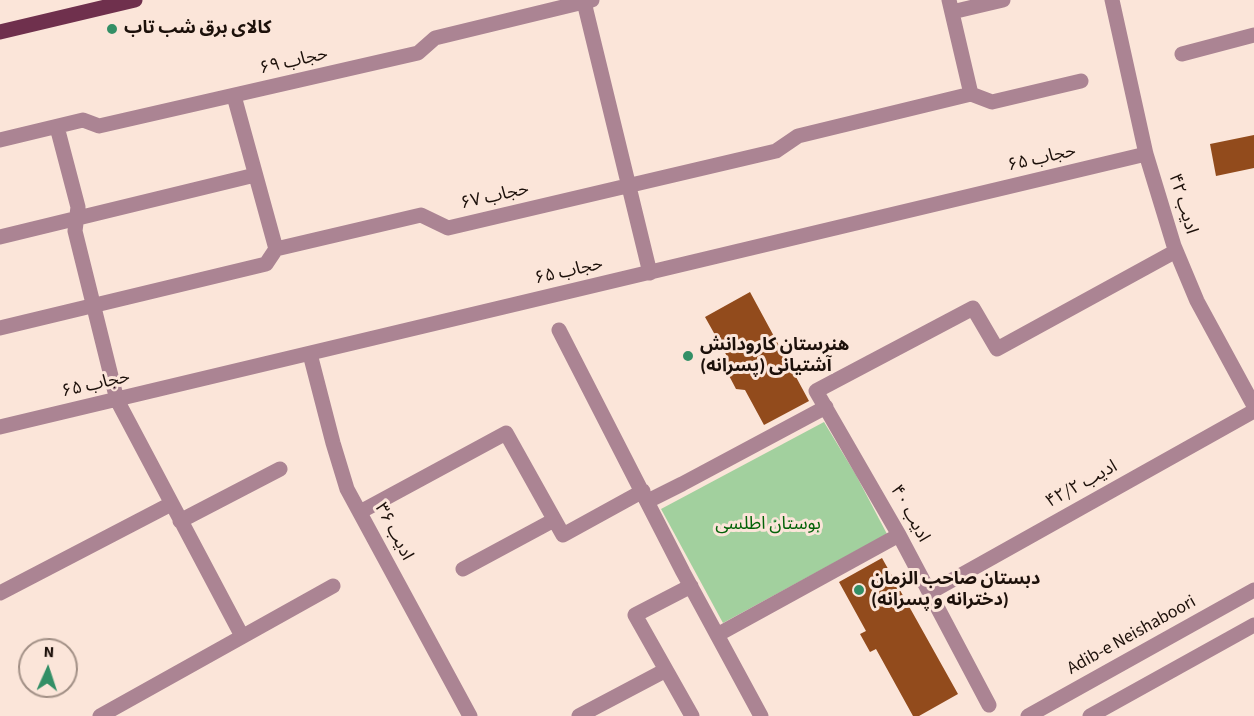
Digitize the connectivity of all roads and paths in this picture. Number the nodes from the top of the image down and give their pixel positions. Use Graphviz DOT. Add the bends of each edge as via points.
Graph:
graph roads {
  1 [pos="135,0"];
  2 [pos="1003,0"];
  3 [pos="1112,0"];
  4 [pos="588,1"];
  5 [pos="950,6"];
  6 [pos="0,32"];
  7 [pos="1254,35"];
  8 [pos="1182,54"];
  9 [pos="1081,81"];
  10 [pos="970,94"];
  11 [pos="234,96"];
  12 [pos="57,127"];
  13 [pos="0,140"];
  14 [pos="1146,154"];
  15 [pos="255,175"];
  16 [pos="628,186"];
  17 [pos="77,218"];
  18 [pos="0,237"];
  19 [pos="276,249"];
  20 [pos="1176,251"];
  21 [pos="650,273"];
  22 [pos="94,306"];
  23 [pos="0,328"];
  24 [pos="559,330"];
  25 [pos="310,354"];
  26 [pos="117,400"];
  27 [pos="825,407"];
  28 [pos="1254,408"];
  29 [pos="0,427"];
  30 [pos="280,469"];
  31 [pos="645,496"];
  32 [pos="171,504"];
  33 [pos="360,512"];
  34 [pos="554,520"];
  35 [pos="180,521"];
  36 [pos="899,535"];
  37 [pos="463,569"];
  38 [pos="333,586"];
  39 [pos="691,586"];
  40 [pos="1254,590"];
  41 [pos="0,593"];
  42 [pos="929,593"];
  43 [pos="1254,625"];
  44 [pos="717,635"];
  45 [pos="242,636"];
  46 [pos="666,670"];
  47 [pos="989,705"];
  48 [pos="1108,712"];
  49 [pos="100,716"];
  50 [pos="470,716"];
  51 [pos="579,716"];
  52 [pos="692,716"];
  53 [pos="761,716"];
  54 [pos="1028,716"];
  55 [pos="1090,716"];
  1 -- 6 [label="main road"];
  2 -- 5 [label="street"];
  3 -- 14 [label="street, ادیب ۴۲"];
  4 -- 11 [label="street, حجاب ۶۹" via="435,38 418,53"];
  4 -- 16 [label="street"];
  5 -- 10 [label="street"];
  7 -- 8 [label="street"];
  9 -- 10 [label="street" via="992,102"];
  10 -- 16 [label="street, حجاب ۶۷" via="798,136 776,151"];
  11 -- 12 [label="street, حجاب ۶۹" via="99,126 83,120"];
  11 -- 15 [label="street"];
  12 -- 13 [label="street, حجاب ۶۹"];
  12 -- 17 [label="street" via="78,207"];
  14 -- 20 [label="street, ادیب ۴۲"];
  14 -- 21 [label="street, حجاب ۶۵"];
  15 -- 17 [label="street"];
  15 -- 19 [label="street"];
  16 -- 19 [label="street, حجاب ۶۷" via="448,228 421,215"];
  16 -- 21 [label="street"];
  17 -- 18 [label="street"];
  17 -- 22 [label="street" via="75,231"];
  19 -- 22 [label="street, حجاب ۶۷" via="266,264"];
  20 -- 27 [label="street" via="997,349 973,308 816,391"];
  20 -- 28 [label="street, ادیب ۴۲" via="1197,301"];
  21 -- 25 [label="street, حجاب ۶۵"];
  22 -- 23 [label="street, حجاب ۶۷"];
  22 -- 26 [label="street"];
  24 -- 31 [label="street"];
  25 -- 26 [label="street, حجاب ۶۵"];
  25 -- 33 [label="street, ادیب ۳۶" via="347,489"];
  26 -- 29 [label="street, حجاب ۶۵"];
  26 -- 32 [label="street"];
  27 -- 31 [label="street" via="682,484"];
  27 -- 36 [label="street, ادیب ۴۰"];
  28 -- 42 [label="street, ادیب ۴۲/۲"];
  30 -- 35 [label="street"];
  31 -- 34 [label="street" via="562,535"];
  31 -- 39 [label="street"];
  32 -- 35 [label="street"];
  32 -- 41 [label="street"];
  33 -- 34 [label="street" via="506,433"];
  33 -- 50 [label="street, ادیب ۳۶"];
  34 -- 37 [label="street"];
  35 -- 45 [label="street"];
  36 -- 42 [label="street, ادیب ۴۰"];
  36 -- 44 [label="street"];
  38 -- 45 [label="street"];
  39 -- 44 [label="street"];
  39 -- 46 [label="street" via="635,615"];
  40 -- 54 [label="street, Adib-e Neishaboori"];
  42 -- 47 [label="street, ادیب ۴۰"];
  43 -- 48 [label="street"];
  44 -- 53 [label="street"];
  45 -- 49 [label="street"];
  46 -- 51 [label="street"];
  46 -- 52 [label="street"];
  48 -- 55 [label="street"];
}
